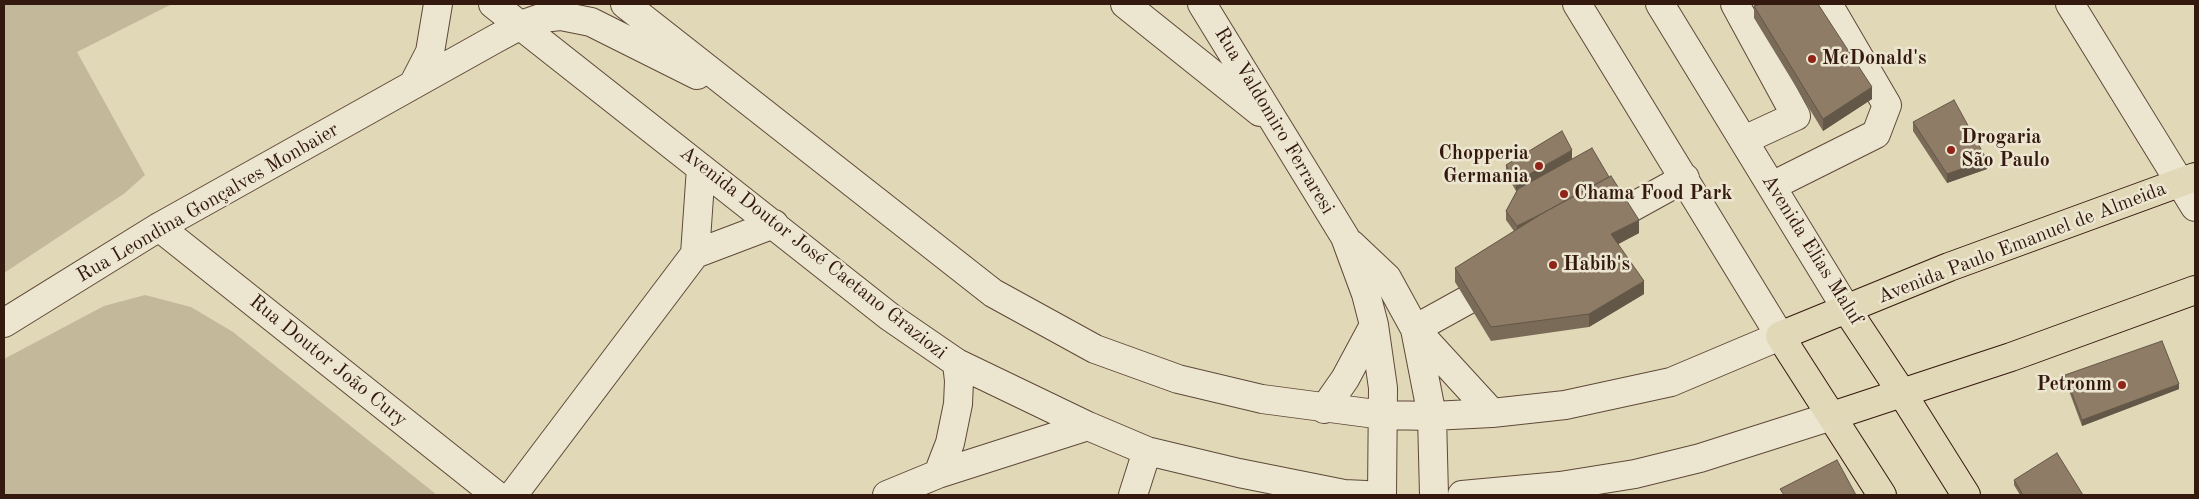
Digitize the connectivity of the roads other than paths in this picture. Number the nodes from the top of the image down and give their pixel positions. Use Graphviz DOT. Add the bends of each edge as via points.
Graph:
graph roads {
  1 [pos="438,4"];
  2 [pos="493,4"];
  3 [pos="625,4"];
  4 [pos="1125,4"];
  5 [pos="1202,4"];
  6 [pos="1577,4"];
  7 [pos="1660,4"];
  8 [pos="1735,4"];
  9 [pos="1828,4"];
  10 [pos="2070,4"];
  11 [pos="521,25"];
  12 [pos="414,85"];
  13 [pos="745,99"];
  14 [pos="1276,125"];
  15 [pos="1744,140"];
  16 [pos="702,168"];
  17 [pos="1685,178"];
  18 [pos="2188,180"];
  19 [pos="1772,186"];
  20 [pos="2195,207"];
  21 [pos="774,224"];
  22 [pos="159,226"];
  23 [pos="1580,236"];
  24 [pos="1345,238"];
  25 [pos="695,254"];
  26 [pos="1519,270"];
  27 [pos="2195,290"];
  28 [pos="1847,310"];
  29 [pos="4,324"];
  30 [pos="1374,325"];
  31 [pos="1415,329"];
  32 [pos="1780,336"];
  33 [pos="957,363"];
  34 [pos="1902,393"];
  35 [pos="1324,409"];
  36 [pos="1492,413"];
  37 [pos="1382,415"];
  38 [pos="1432,416"];
  39 [pos="1832,416"];
  40 [pos="1088,426"];
  41 [pos="1147,451"];
  42 [pos="938,474"];
  43 [pos="496,495"];
  44 [pos="513,495"];
  45 [pos="887,495"];
  46 [pos="1133,495"];
  47 [pos="1352,495"];
  48 [pos="1382,495"];
  49 [pos="1434,495"];
  50 [pos="1470,495"];
  51 [pos="1882,495"];
  52 [pos="1966,495"];
  1 -- 12 [label="street" via="430,52"];
  2 -- 11 [label="street, Avenida Doutor José Caetano Graziozi"];
  3 -- 13 [label="street"];
  4 -- 14 [label="street"];
  5 -- 14 [label="street, Rua Valdomiro Ferraresi"];
  6 -- 17 [label="street"];
  7 -- 15 [label="street, Avenida Elias Maluf"];
  8 -- 15 [label="street" via="1796,116"];
  9 -- 19 [label="street" via="1887,105 1876,134"];
  10 -- 18 [label="street"];
  11 -- 12 [label="street, Rua Leondina Gonçalves Monbaier"];
  11 -- 13 [label="street, Rua Leondina Gonçalves Monbaier" via="541,18 562,16 591,22"];
  11 -- 16 [label="street, Avenida Doutor José Caetano Graziozi"];
  12 -- 22 [label="street, Rua Leondina Gonçalves Monbaier"];
  13 -- 35 [label="street" via="993,293 1095,349 1178,379 1262,399"];
  14 -- 24 [label="street, Rua Valdomiro Ferraresi"];
  15 -- 19 [label="street, Avenida Elias Maluf"];
  16 -- 21 [label="street, Avenida Doutor José Caetano Graziozi"];
  16 -- 25 [label="street"];
  17 -- 23 [label="street"];
  17 -- 32 [label="street"];
  18 -- 20 [label="street, Avenida Paulo Emanuel de Almeida"];
  18 -- 28 [label="main road, Avenida Paulo Emanuel de Almeida" via="1948,267"];
  19 -- 28 [label="street, Avenida Elias Maluf"];
  21 -- 25 [label="street"];
  21 -- 33 [label="street, Avenida Doutor José Caetano Graziozi" via="890,317"];
  22 -- 29 [label="street, Rua Leondina Gonçalves Monbaier"];
  22 -- 43 [label="street, Rua Doutor João Cury"];
  24 -- 30 [label="street, Rua Valdomiro Ferraresi"];
  24 -- 31 [label="street, Rua Valdomiro Ferraresi" via="1387,278"];
  25 -- 44 [label="street"];
  26 -- 31 [label="street"];
  27 -- 34 [label="main road"];
  28 -- 32 [label="main road, Avenida Paulo Emanuel de Almeida"];
  28 -- 34 [label="main road, Avenida Elias Maluf"];
  30 -- 35 [label="street" via="1345,380"];
  30 -- 37 [label="street, Rua Valdomiro Ferraresi"];
  31 -- 36 [label="street"];
  31 -- 38 [label="street, Rua Valdomiro Ferraresi"];
  32 -- 36 [label="street" via="1671,382 1565,405"];
  32 -- 39 [label="main road"];
  33 -- 40 [label="street, Avenida Doutor José Caetano Graziozi"];
  33 -- 42 [label="street" via="958,404 950,443"];
  34 -- 39 [label="main road"];
  34 -- 52 [label="main road, Avenida Elias Maluf"];
  35 -- 37 [label="street"];
  36 -- 38 [label="street"];
  37 -- 38 [label="street"];
  37 -- 48 [label="street"];
  38 -- 49 [label="street"];
  39 -- 50 [label="street" via="1700,458 1635,474"];
  39 -- 51 [label="main road"];
  40 -- 41 [label="street, Avenida Doutor José Caetano Graziozi"];
  40 -- 42 [label="street"];
  41 -- 46 [label="street"];
  41 -- 47 [label="street, Avenida Doutor José Caetano Graziozi"];
  42 -- 45 [label="street"];
}
